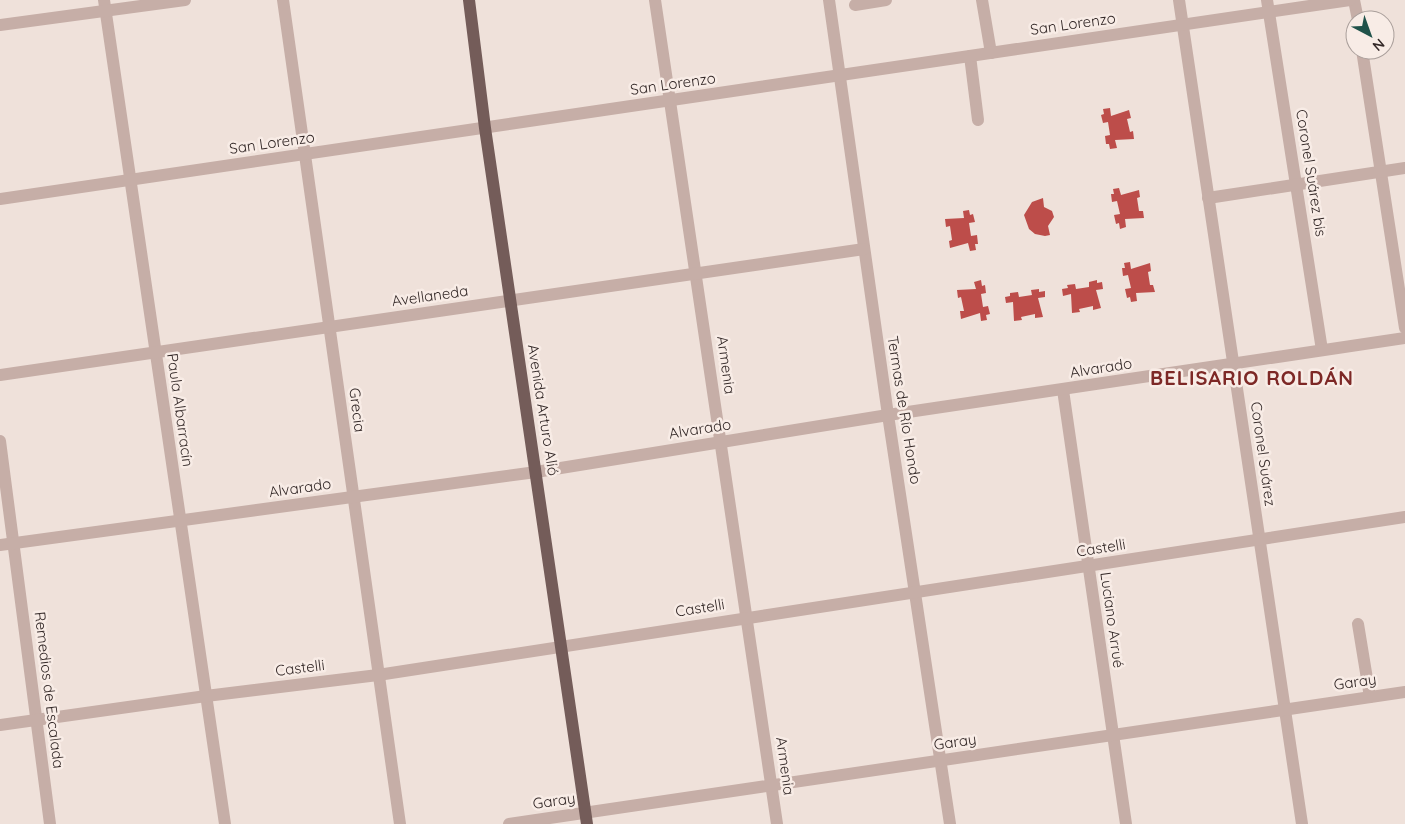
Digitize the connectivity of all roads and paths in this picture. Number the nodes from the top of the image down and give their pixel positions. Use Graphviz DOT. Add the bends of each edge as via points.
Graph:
graph roads {
  1 [pos="185,0"];
  2 [pos="283,0"];
  3 [pos="469,0"];
  4 [pos="655,0"];
  5 [pos="829,0"];
  6 [pos="886,0"];
  7 [pos="982,0"];
  8 [pos="1178,0"];
  9 [pos="1350,0"];
  10 [pos="856,5"];
  11 [pos="105,6"];
  12 [pos="1268,6"];
  13 [pos="1182,25"];
  14 [pos="0,26"];
  15 [pos="991,53"];
  16 [pos="970,56"];
  17 [pos="1364,60"];
  18 [pos="840,75"];
  19 [pos="670,100"];
  20 [pos="978,120"];
  21 [pos="485,128"];
  22 [pos="306,154"];
  23 [pos="1405,168"];
  24 [pos="1381,172"];
  25 [pos="130,180"];
  26 [pos="1296,184"];
  27 [pos="1208,198"];
  28 [pos="0,199"];
  29 [pos="864,248"];
  30 [pos="696,273"];
  31 [pos="510,300"];
  32 [pos="331,327"];
  33 [pos="1405,328"];
  34 [pos="1405,338"];
  35 [pos="1322,350"];
  36 [pos="156,352"];
  37 [pos="1233,363"];
  38 [pos="0,375"];
  39 [pos="1063,390"];
  40 [pos="888,415"];
  41 [pos="0,441"];
  42 [pos="721,442"];
  43 [pos="536,472"];
  44 [pos="352,497"];
  45 [pos="1405,518"];
  46 [pos="180,520"];
  47 [pos="1259,539"];
  48 [pos="15,543"];
  49 [pos="0,546"];
  50 [pos="1088,567"];
  51 [pos="916,592"];
  52 [pos="746,617"];
  53 [pos="1358,624"];
  54 [pos="561,646"];
  55 [pos="378,675"];
  56 [pos="1405,692"];
  57 [pos="206,696"];
  58 [pos="1370,696"];
  59 [pos="1285,709"];
  60 [pos="35,720"];
  61 [pos="0,725"];
  62 [pos="1112,735"];
  63 [pos="940,760"];
  64 [pos="771,785"];
  65 [pos="586,818"];
  66 [pos="50,824"];
  67 [pos="225,824"];
  68 [pos="400,824"];
  69 [pos="509,824"];
  70 [pos="777,824"];
  71 [pos="950,824"];
  72 [pos="1126,824"];
  73 [pos="1302,824"];
  1 -- 11 [label="street"];
  2 -- 22 [label="street, Grecia"];
  3 -- 21 [label="main road, Avenida Arturo Alió"];
  4 -- 19 [label="street, Armenia"];
  5 -- 18 [label="street, Termas de Río Hondo"];
  6 -- 10 [label="street"];
  7 -- 15 [label="street"];
  8 -- 13 [label="street, Coronel Suárez"];
  9 -- 12 [label="street, San Lorenzo"];
  11 -- 14 [label="street"];
  11 -- 25 [label="street, Paula Albarracín"];
  12 -- 13 [label="street, San Lorenzo"];
  12 -- 26 [label="street, Coronel Suárez bis"];
  13 -- 15 [label="street, San Lorenzo"];
  13 -- 27 [label="street, Coronel Suárez"];
  15 -- 16 [label="street, San Lorenzo"];
  16 -- 18 [label="street, San Lorenzo"];
  16 -- 20 [label="street"];
  17 -- 24 [label="street"];
  18 -- 19 [label="street, San Lorenzo"];
  18 -- 29 [label="street, Termas de Río Hondo"];
  19 -- 21 [label="street, San Lorenzo"];
  19 -- 30 [label="street, Armenia"];
  21 -- 22 [label="street, San Lorenzo"];
  21 -- 31 [label="main road, Avenida Arturo Alió"];
  22 -- 25 [label="street, San Lorenzo"];
  22 -- 32 [label="street, Grecia"];
  23 -- 24 [label="street"];
  24 -- 26 [label="street"];
  24 -- 33 [label="street"];
  25 -- 28 [label="street, San Lorenzo"];
  25 -- 36 [label="street, Paula Albarracín"];
  26 -- 27 [label="street"];
  26 -- 35 [label="street, Coronel Suárez bis"];
  27 -- 37 [label="street, Coronel Suárez"];
  29 -- 30 [label="street, Avellaneda"];
  29 -- 40 [label="street, Termas de Río Hondo"];
  30 -- 31 [label="street, Avellaneda"];
  30 -- 42 [label="street, Armenia"];
  31 -- 32 [label="street, Avellaneda"];
  31 -- 43 [label="main road, Avenida Arturo Alió"];
  32 -- 36 [label="street, Avellaneda"];
  32 -- 44 [label="street, Grecia"];
  34 -- 35 [label="street, Alvarado"];
  35 -- 37 [label="street, Alvarado"];
  36 -- 38 [label="street, Avellaneda"];
  36 -- 46 [label="street, Paula Albarracín"];
  37 -- 39 [label="street, Alvarado"];
  37 -- 47 [label="street, Coronel Suárez"];
  39 -- 40 [label="street, Alvarado"];
  39 -- 50 [label="street, Luciano Arrué"];
  40 -- 42 [label="street, Alvarado"];
  40 -- 51 [label="street, Termas de Río Hondo"];
  41 -- 48 [label="street, Remedios de Escalada"];
  42 -- 43 [label="street, Alvarado"];
  42 -- 52 [label="street, Armenia"];
  43 -- 44 [label="street, Alvarado"];
  43 -- 54 [label="main road, Avenida Arturo Alió"];
  44 -- 46 [label="street, Alvarado"];
  44 -- 55 [label="street, Grecia"];
  45 -- 47 [label="street, Castelli"];
  46 -- 48 [label="street, Alvarado"];
  46 -- 57 [label="street, Paula Albarracín"];
  47 -- 50 [label="street, Castelli"];
  47 -- 59 [label="street, Coronel Suárez"];
  48 -- 49 [label="street, Alvarado"];
  48 -- 60 [label="street, Remedios de Escalada"];
  50 -- 51 [label="street, Castelli"];
  50 -- 62 [label="street, Luciano Arrué"];
  51 -- 52 [label="street, Castelli"];
  51 -- 63 [label="street, Termas de Río Hondo"];
  52 -- 54 [label="street, Castelli"];
  52 -- 64 [label="street, Armenia"];
  53 -- 58 [label="street"];
  54 -- 55 [label="street, Castelli"];
  54 -- 65 [label="main road, Avenida Arturo Alió"];
  55 -- 57 [label="street, Castelli"];
  55 -- 68 [label="street, Grecia"];
  56 -- 58 [label="street, Garay"];
  57 -- 60 [label="street, Castelli"];
  57 -- 67 [label="street, Paula Albarracín"];
  58 -- 59 [label="street, Garay"];
  59 -- 62 [label="street, Garay"];
  59 -- 73 [label="street, Coronel Suárez"];
  60 -- 61 [label="street, Castelli"];
  60 -- 66 [label="street, Remedios de Escalada"];
  62 -- 63 [label="street, Garay"];
  62 -- 72 [label="street, Luciano Arrué"];
  63 -- 64 [label="street, Garay"];
  63 -- 71 [label="street, Termas de Río Hondo"];
  64 -- 65 [label="street, Garay"];
  64 -- 70 [label="street, Armenia"];
  65 -- 69 [label="street, Garay"];
}
